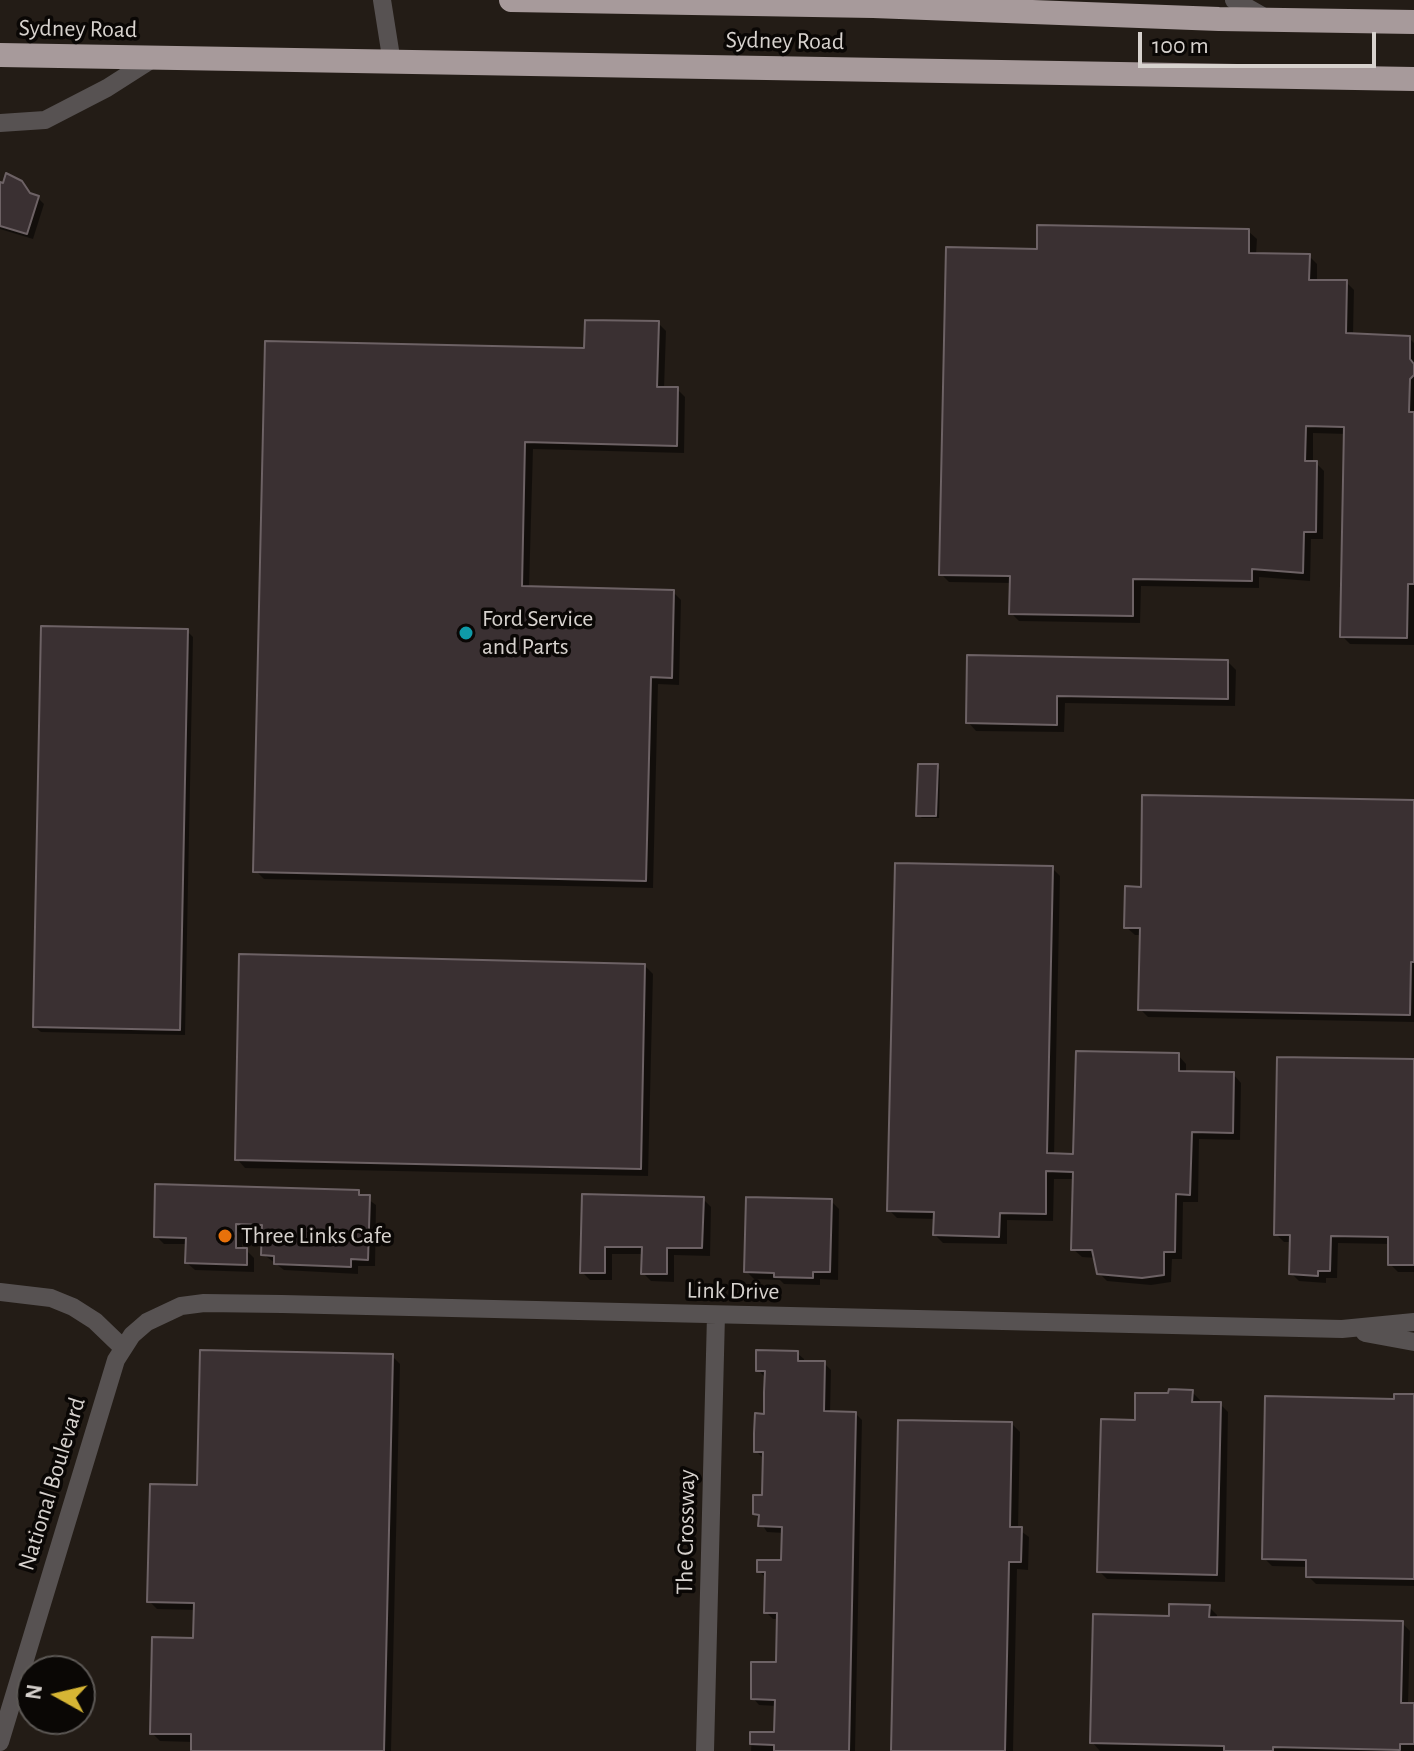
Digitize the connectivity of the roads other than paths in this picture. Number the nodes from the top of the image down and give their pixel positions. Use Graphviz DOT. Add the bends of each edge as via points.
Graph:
graph roads {
  1 [pos="382,0"];
  2 [pos="511,0"];
  3 [pos="1234,0"];
  4 [pos="1268,20"];
  5 [pos="1414,22"];
  6 [pos="0,55"];
  7 [pos="154,58"];
  8 [pos="392,63"];
  9 [pos="1411,80"];
  10 [pos="0,123"];
  11 [pos="0,1292"];
  12 [pos="716,1315"];
  13 [pos="1414,1322"];
  14 [pos="1342,1329"];
  15 [pos="127,1341"];
  16 [pos="1414,1342"];
  17 [pos="0,1742"];
  18 [pos="705,1751"];
  1 -- 8 [label="street"];
  2 -- 4 [label="highway, Sydney Road"];
  3 -- 4 [label="street, Sydney Road"];
  4 -- 5 [label="highway, Sydney Road"];
  6 -- 7 [label="highway, Sydney Road"];
  7 -- 8 [label="highway, Sydney Road"];
  7 -- 10 [label="street, Sydney Road" via="45,120"];
  8 -- 9 [label="highway, Sydney Road"];
  11 -- 15 [label="street" via="36,1295 73,1307"];
  12 -- 14 [label="street, Link Drive"];
  12 -- 15 [label="street, Link Drive" via="204,1303 165,1312"];
  12 -- 18 [label="street, The Crossway"];
  13 -- 14 [label="street, Link Drive"];
  14 -- 16 [label="street, Link Drive"];
  15 -- 17 [label="street, National Boulevard" via="104,1396"];
}
